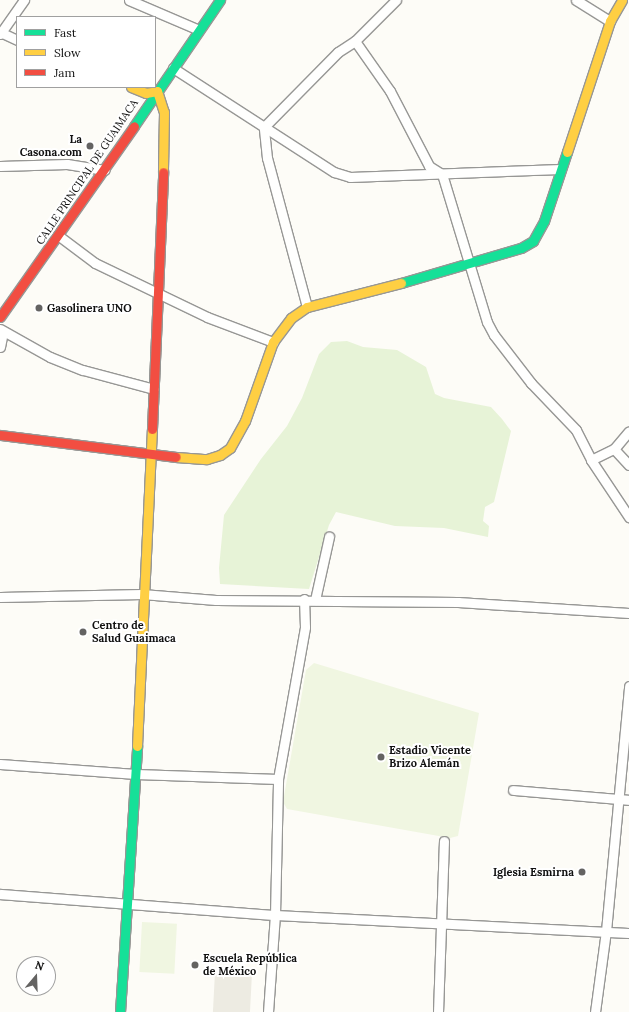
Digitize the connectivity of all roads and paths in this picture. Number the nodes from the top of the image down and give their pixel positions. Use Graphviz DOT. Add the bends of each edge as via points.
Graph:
graph roads {
  1 [pos="24,0"];
  2 [pos="129,0"];
  3 [pos="220,0"];
  4 [pos="396,0"];
  5 [pos="576,0"];
  6 [pos="622,0"];
  7 [pos="610,21"];
  8 [pos="199,30"];
  9 [pos="0,33"];
  10 [pos="16,40"];
  11 [pos="355,41"];
  12 [pos="173,68"];
  13 [pos="134,88"];
  14 [pos="157,91"];
  15 [pos="264,127"];
  16 [pos="0,166"];
  17 [pos="561,169"];
  18 [pos="104,170"];
  19 [pos="439,173"];
  20 [pos="58,236"];
  21 [pos="470,263"];
  22 [pos="159,294"];
  23 [pos="307,307"];
  24 [pos="0,317"];
  25 [pos="2,330"];
  26 [pos="273,342"];
  27 [pos="0,347"];
  28 [pos="154,389"];
  29 [pos="629,431"];
  30 [pos="0,435"];
  31 [pos="614,449"];
  32 [pos="150,455"];
  33 [pos="591,460"];
  34 [pos="629,465"];
  35 [pos="629,517"];
  36 [pos="329,537"];
  37 [pos="142,594"];
  38 [pos="0,597"];
  39 [pos="304,599"];
  40 [pos="315,600"];
  41 [pos="629,613"];
  42 [pos="629,686"];
  43 [pos="0,764"];
  44 [pos="136,774"];
  45 [pos="278,779"];
  46 [pos="513,790"];
  47 [pos="619,800"];
  48 [pos="629,800"];
  49 [pos="444,841"];
  50 [pos="0,894"];
  51 [pos="127,903"];
  52 [pos="275,915"];
  53 [pos="440,923"];
  54 [pos="606,931"];
  55 [pos="629,933"];
  56 [pos="120,1012"];
  57 [pos="268,1012"];
  58 [pos="438,1012"];
  59 [pos="595,1012"];
  1 -- 9 [label="street"];
  2 -- 8 [label="street"];
  3 -- 8 [label="street, CALLE PRINCIPAL DE GUAIMACA"];
  4 -- 11 [label="street"];
  5 -- 7 [label="street"];
  6 -- 7 [label="street"];
  7 -- 17 [label="street"];
  8 -- 12 [label="street, CALLE PRINCIPAL DE GUAIMACA"];
  9 -- 10 [label="street"];
  11 -- 15 [label="street" via="338,52"];
  11 -- 19 [label="street" via="390,91 429,166"];
  12 -- 14 [label="street, CALLE PRINCIPAL DE GUAIMACA"];
  12 -- 15 [label="street"];
  13 -- 14 [label="street" via="146,93"];
  14 -- 18 [label="street, CALLE PRINCIPAL DE GUAIMACA"];
  14 -- 22 [label="street" via="164,112 165,138"];
  15 -- 19 [label="street" via="334,172 350,177"];
  15 -- 23 [label="street" via="267,158"];
  16 -- 18 [label="street" via="67,164"];
  17 -- 19 [label="street"];
  17 -- 21 [label="street" via="544,221 533,241 521,248"];
  18 -- 20 [label="street, CALLE PRINCIPAL DE GUAIMACA"];
  19 -- 21 [label="street"];
  20 -- 22 [label="street" via="95,263"];
  20 -- 24 [label="street, CALLE PRINCIPAL DE GUAIMACA"];
  21 -- 23 [label="street" via="341,300"];
  21 -- 33 [label="street" via="487,322 494,335 527,378 576,430"];
  22 -- 26 [label="street" via="207,317"];
  22 -- 28 [label="street"];
  23 -- 26 [label="street" via="291,318"];
  25 -- 27 [label="street"];
  25 -- 28 [label="street" via="50,357 83,370"];
  26 -- 32 [label="street" via="245,421 230,448 220,455 207,459"];
  28 -- 32 [label="street"];
  29 -- 31 [label="street"];
  30 -- 32 [label="street"];
  31 -- 33 [label="street"];
  31 -- 34 [label="street"];
  32 -- 37 [label="street"];
  33 -- 35 [label="street"];
  36 -- 40 [label="street"];
  37 -- 38 [label="street"];
  37 -- 39 [label="street" via="216,600"];
  37 -- 44 [label="street"];
  39 -- 40 [label="street"];
  39 -- 45 [label="street" via="305,627"];
  40 -- 41 [label="street" via="458,602"];
  42 -- 47 [label="street"];
  43 -- 44 [label="street"];
  44 -- 45 [label="street"];
  44 -- 51 [label="street"];
  45 -- 52 [label="street"];
  46 -- 47 [label="street"];
  47 -- 48 [label="street"];
  47 -- 54 [label="street"];
  49 -- 53 [label="street"];
  50 -- 51 [label="street"];
  51 -- 52 [label="street"];
  51 -- 56 [label="street"];
  52 -- 53 [label="street"];
  52 -- 57 [label="street"];
  53 -- 54 [label="street"];
  53 -- 58 [label="street"];
  54 -- 55 [label="street"];
  54 -- 59 [label="street"];
}
